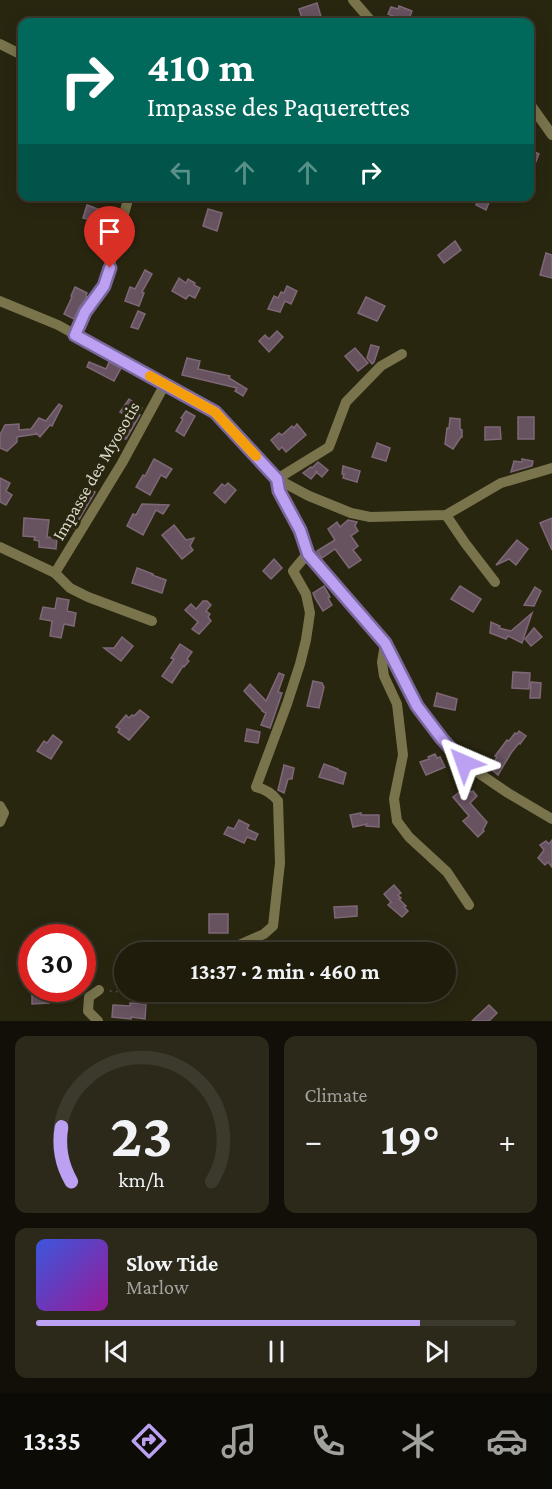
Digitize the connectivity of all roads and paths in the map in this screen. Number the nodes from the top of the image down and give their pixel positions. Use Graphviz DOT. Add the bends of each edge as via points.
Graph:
graph roads {
  1 [pos="353,0"];
  2 [pos="369,18"];
  3 [pos="0,44"];
  4 [pos="18,53"];
  5 [pos="534,110"];
  6 [pos="552,135"];
  7 [pos="128,201"];
  8 [pos="0,301"];
  9 [pos="75,335"];
  10 [pos="402,354"];
  11 [pos="165,384"];
  12 [pos="552,468"];
  13 [pos="277,479"];
  14 [pos="446,515"];
  15 [pos="0,548"];
  16 [pos="308,554"];
  17 [pos="55,573"];
  18 [pos="495,582"];
  19 [pos="152,621"];
  20 [pos="385,643"];
  21 [pos="0,806"];
  22 [pos="552,819"];
  23 [pos="0,822"];
  24 [pos="469,905"];
  25 [pos="246,942"];
  26 [pos="99,990"];
  27 [pos="114,991"];
  28 [pos="98,1021"];
  1 -- 2 [label="street"];
  3 -- 4 [label="street"];
  5 -- 6 [label="street"];
  7 -- 9 [label="street" via="104,286 85,312"];
  8 -- 9 [label="street"];
  9 -- 11 [label="street"];
  10 -- 13 [label="street" via="381,366 346,402 329,447"];
  11 -- 13 [label="street" via="215,412"];
  11 -- 17 [label="street, Impasse des Myosotis"];
  12 -- 14 [label="street" via="501,483"];
  13 -- 14 [label="street" via="351,513 370,517"];
  13 -- 16 [label="street"];
  14 -- 18 [label="street"];
  15 -- 17 [label="street"];
  16 -- 20 [label="street"];
  16 -- 25 [label="street" via="293,571 306,594 310,613 306,640 256,787 279,801 280,863 273,926"];
  17 -- 19 [label="street" via="70,588"];
  20 -- 22 [label="street" via="417,706 464,763"];
  20 -- 24 [label="street" via="384,676 397,704 402,755 394,800 397,821 447,872"];
  21 -- 23 [label="street" via="4,813"];
  26 -- 27 [label="path"];
  26 -- 28 [label="street" via="89,997 88,1011"];
}
